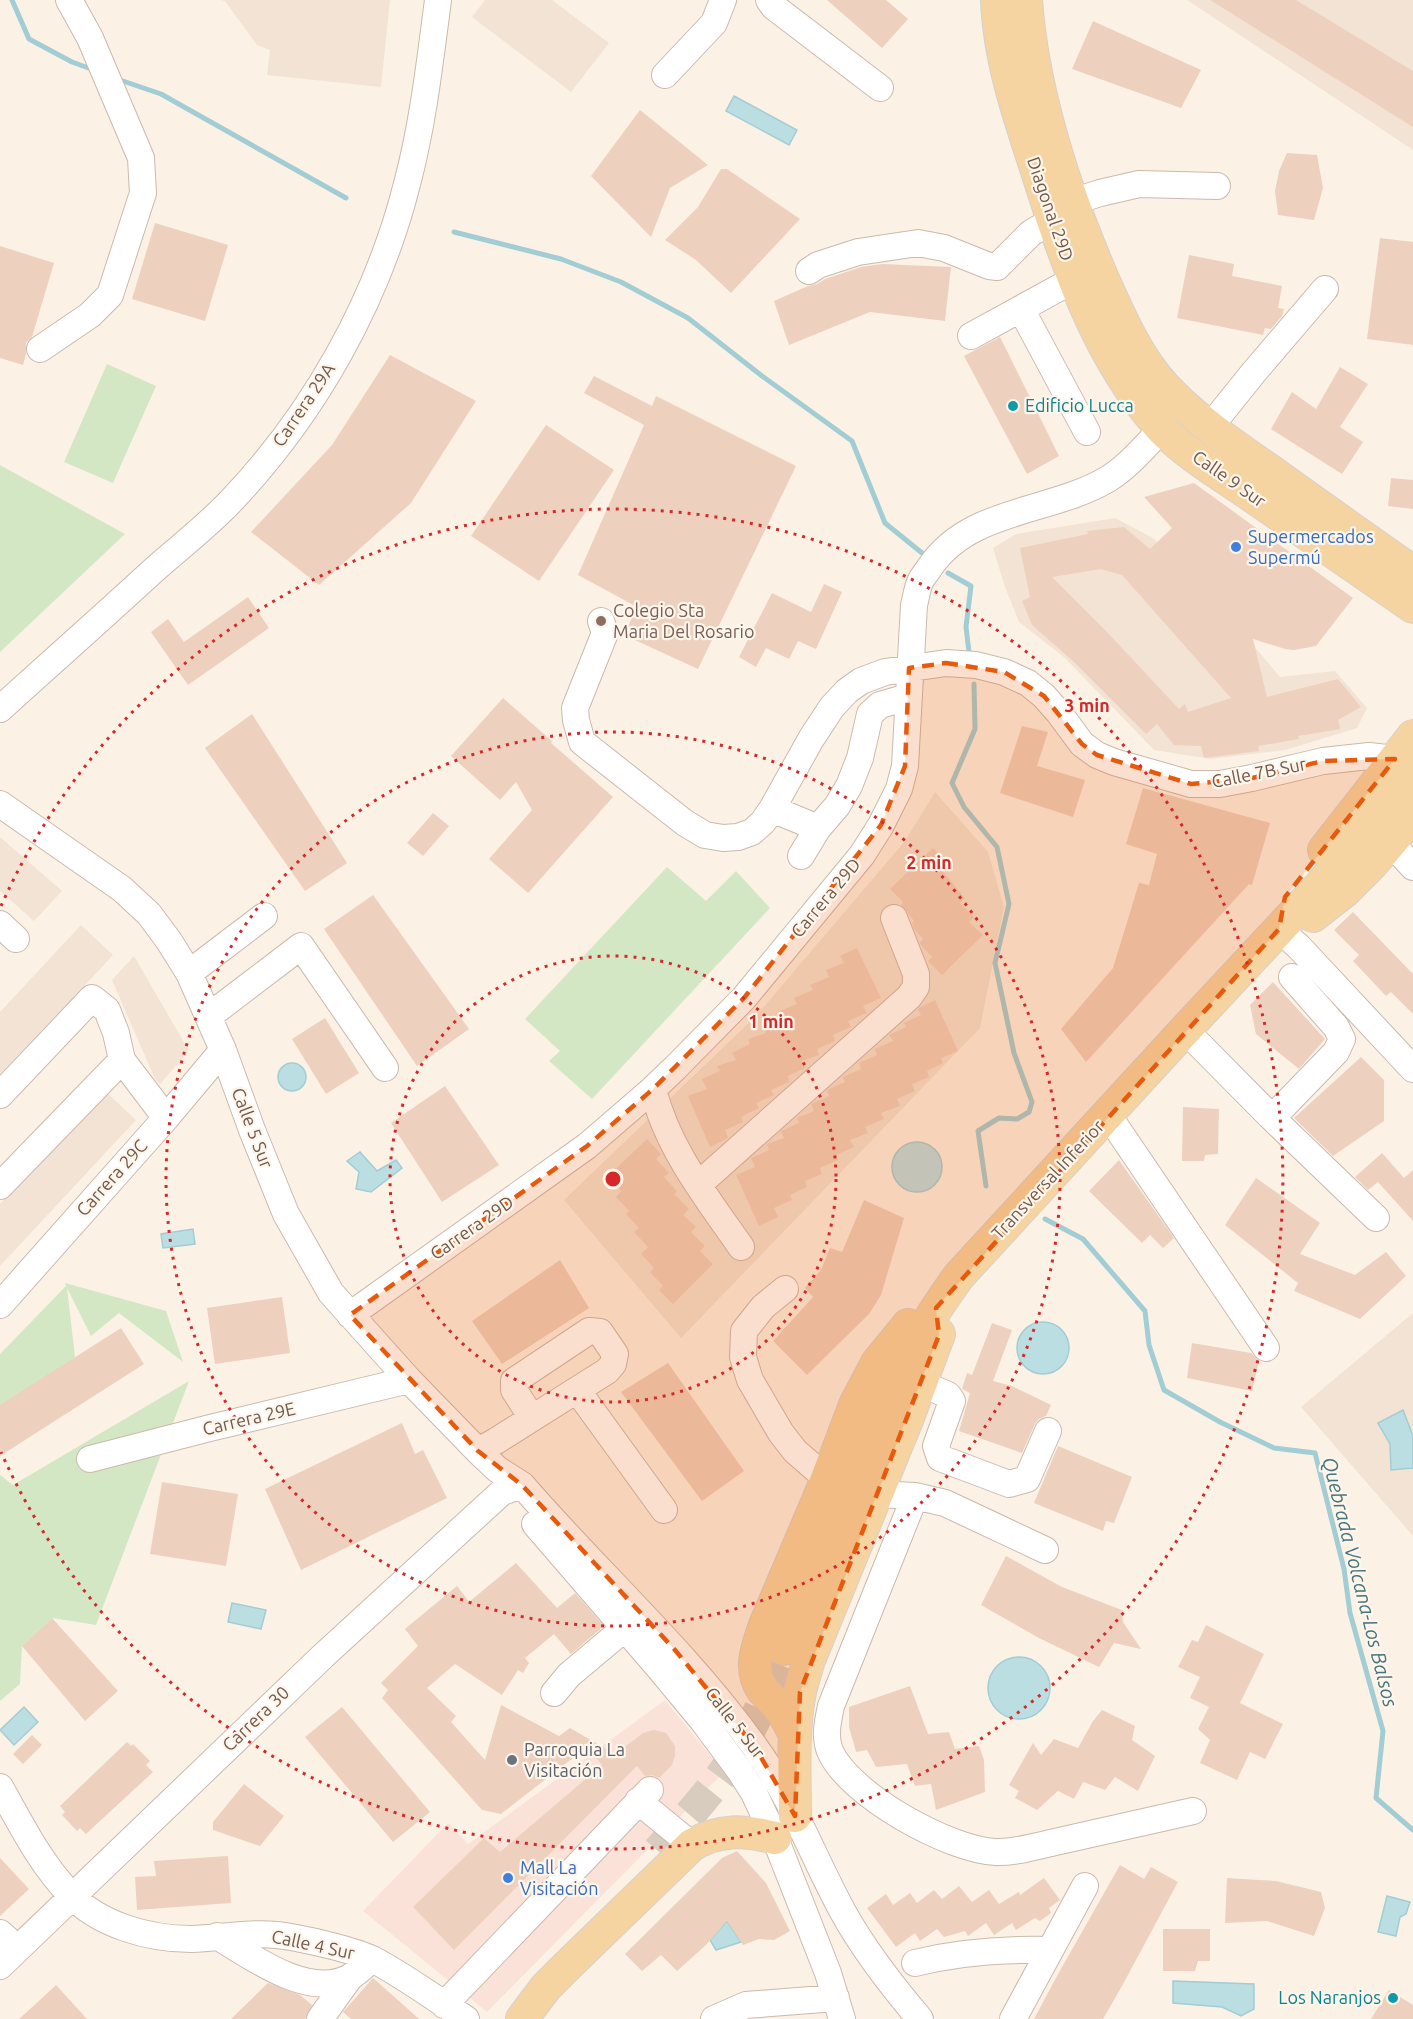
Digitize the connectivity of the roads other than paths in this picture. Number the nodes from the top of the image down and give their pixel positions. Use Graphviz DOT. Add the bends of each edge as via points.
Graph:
graph roads {
  1 [pos="69,0"];
  2 [pos="438,0"];
  3 [pos="723,0"];
  4 [pos="769,0"];
  5 [pos="997,0"];
  6 [pos="1026,0"];
  7 [pos="665,75"];
  8 [pos="880,88"];
  9 [pos="1217,186"];
  10 [pos="1062,211"];
  11 [pos="809,271"];
  12 [pos="1075,279"];
  13 [pos="1325,289"];
  14 [pos="1021,309"];
  15 [pos="971,336"];
  16 [pos="40,349"];
  17 [pos="1153,395"];
  18 [pos="1209,428"];
  19 [pos="1162,429"];
  20 [pos="1087,432"];
  21 [pos="1413,572"];
  22 [pos="1413,608"];
  23 [pos="601,621"];
  24 [pos="909,668"];
  25 [pos="908,697"];
  26 [pos="0,709"];
  27 [pos="1407,757"];
  28 [pos="0,804"];
  29 [pos="772,809"];
  30 [pos="1413,816"];
  31 [pos="818,828"];
  32 [pos="1391,843"];
  33 [pos="801,856"];
  34 [pos="1413,867"];
  35 [pos="264,916"];
  36 [pos="894,918"];
  37 [pos="1279,929"];
  38 [pos="189,973"];
  39 [pos="1292,977"];
  40 [pos="209,1016"];
  41 [pos="1185,1030"];
  42 [pos="223,1050"];
  43 [pos="122,1060"];
  44 [pos="385,1068"];
  45 [pos="1413,1069"];
  46 [pos="653,1089"];
  47 [pos="0,1095"];
  48 [pos="1108,1115"];
  49 [pos="165,1118"];
  50 [pos="1272,1118"];
  51 [pos="698,1185"];
  52 [pos="0,1186"];
  53 [pos="1376,1218"];
  54 [pos="741,1247"];
  55 [pos="786,1289"];
  56 [pos="0,1305"];
  57 [pos="936,1308"];
  58 [pos="350,1315"];
  59 [pos="1266,1348"];
  60 [pos="409,1380"];
  61 [pos="920,1383"];
  62 [pos="577,1390"];
  63 [pos="532,1418"];
  64 [pos="1048,1431"];
  65 [pos="478,1451"];
  66 [pos="90,1459"];
  67 [pos="827,1479"];
  68 [pos="507,1482"];
  69 [pos="877,1494"];
  70 [pos="915,1496"];
  71 [pos="664,1510"];
  72 [pos="1045,1550"];
  73 [pos="625,1628"];
  74 [pos="784,1649"];
  75 [pos="554,1693"];
  76 [pos="795,1735"];
  77 [pos="0,1787"];
  78 [pos="1193,1811"];
  79 [pos="785,1827"];
  80 [pos="692,1845"];
  81 [pos="658,1851"];
  82 [pos="1085,1886"];
  83 [pos="71,1896"];
  84 [pos="217,1936"];
  85 [pos="6,1949"];
  86 [pos="1050,1950"];
  87 [pos="372,1959"];
  88 [pos="915,1963"];
  89 [pos="350,1977"];
  90 [pos="444,2005"];
  91 [pos="839,2009"];
  92 [pos="320,2019"];
  93 [pos="466,2019"];
  94 [pos="505,2019"];
  95 [pos="522,2019"];
  96 [pos="714,2019"];
  97 [pos="920,2019"];
  98 [pos="1013,2019"];
  1 -- 16 [label="street" via="90,38 141,158 143,193 110,295 90,315"];
  2 -- 26 [label="street, Carrera 29A" via="423,104 407,183 389,243 358,318 303,412 229,503"];
  3 -- 7 [label="street" via="714,23"];
  4 -- 8 [label="street"];
  5 -- 10 [label="main road, Diagonal 29D" via="1004,58 1024,131"];
  6 -- 10 [label="main road, Diagonal 29D" via="1029,38"];
  9 -- 10 [label="street" via="1139,184 1100,193"];
  10 -- 11 [label="street" via="1031,233 997,267 918,243 858,252"];
  10 -- 12 [label="main road, Diagonal 29D"];
  10 -- 17 [label="main road, Diagonal 29D" via="1088,244"];
  12 -- 14 [label="street"];
  12 -- 17 [label="main road, Diagonal 29D" via="1113,362"];
  13 -- 18 [label="street"];
  14 -- 15 [label="street"];
  14 -- 20 [label="street"];
  17 -- 18 [label="main road, Calle 9 Sur"];
  17 -- 19 [label="main road, Calle 9 Sur"];
  18 -- 21 [label="main road, Calle 9 Sur"];
  19 -- 22 [label="main road, Calle 9 Sur" via="1199,460"];
  19 -- 24 [label="street, Carrera 29D" via="1110,478 1081,492 1008,514 949,544 920,582 914,605"];
  23 -- 29 [label="street, Calle 7B Sur" via="605,633 575,708 582,742 705,836 738,837 763,822"];
  24 -- 25 [label="street, Carrera 29D"];
  24 -- 27 [label="street, Calle 7B Sur" via="946,663 1005,672 1044,696 1082,744 1097,754 1191,784 1220,784 1323,761"];
  24 -- 29 [label="street, Calle 7B Sur" via="885,672 847,691 811,739"];
  25 -- 31 [label="street" via="880,705 870,714 849,786"];
  25 -- 46 [label="street, Carrera 29D" via="905,766 899,789 862,855 744,998"];
  27 -- 37 [label="main road, Transversal Inferior" via="1326,879"];
  28 -- 38 [label="street, Calle 5 Sur" via="122,889 149,914"];
  29 -- 31 [label="street"];
  30 -- 32 [label="main road"];
  31 -- 33 [label="street"];
  32 -- 34 [label="street"];
  32 -- 37 [label="main road" via="1345,891 1308,920"];
  35 -- 38 [label="street"];
  36 -- 51 [label="street" via="916,974 916,987 909,997"];
  37 -- 41 [label="main road, Transversal Inferior"];
  37 -- 45 [label="street"];
  38 -- 40 [label="street, Calle 5 Sur"];
  39 -- 50 [label="street" via="1342,1039 1336,1052"];
  40 -- 42 [label="street, Calle 5 Sur"];
  40 -- 44 [label="street" via="301,946"];
  41 -- 48 [label="main road, Transversal Inferior"];
  41 -- 50 [label="street"];
  42 -- 49 [label="street, Carrera 29C"];
  42 -- 58 [label="street, Calle 5 Sur" via="286,1214 331,1293"];
  43 -- 47 [label="street" via="107,1010 92,998"];
  43 -- 49 [label="street"];
  43 -- 52 [label="street"];
  46 -- 51 [label="street" via="671,1139"];
  46 -- 58 [label="street, Carrera 29D" via="587,1146"];
  48 -- 57 [label="main road, Transversal Inferior" via="960,1276"];
  48 -- 59 [label="street"];
  49 -- 56 [label="street, Carrera 29C"];
  50 -- 53 [label="street"];
  51 -- 54 [label="street"];
  55 -- 67 [label="street" via="763,1307 744,1331 743,1357 750,1380 781,1433"];
  57 -- 61 [label="main road" via="939,1335"];
  57 -- 67 [label="main road" via="908,1325 877,1363 855,1405"];
  57 -- 74 [label="main road, Transversal Inferior" via="894,1380"];
  58 -- 60 [label="street, Calle 5 Sur"];
  60 -- 65 [label="street, Calle 5 Sur"];
  60 -- 66 [label="street, Carrera 29E"];
  61 -- 64 [label="street" via="948,1395 952,1401 936,1446 940,1458 1008,1484 1027,1479"];
  61 -- 69 [label="main road"];
  62 -- 63 [label="street"];
  62 -- 63 [label="street" via="613,1364 615,1353 600,1332 589,1330 514,1381 514,1390"];
  62 -- 71 [label="street"];
  63 -- 65 [label="street"];
  65 -- 68 [label="street, Calle 5 Sur"];
  67 -- 76 [label="main road" via="765,1625 755,1662 758,1682"];
  68 -- 73 [label="street, Calle 5 Sur" via="529,1518"];
  68 -- 79 [label="street, Calle 5 Sur" via="722,1703 776,1779"];
  68 -- 83 [label="street, Carrera 30"];
  69 -- 70 [label="street"];
  69 -- 76 [label="main road" via="809,1660"];
  70 -- 72 [label="street" via="945,1503"];
  70 -- 78 [label="street" via="831,1706 826,1731 829,1749 845,1774 923,1829 964,1846 997,1852"];
  73 -- 75 [label="street" via="569,1675"];
  73 -- 79 [label="street, Calle 5 Sur"];
  76 -- 79 [label="main road"];
  77 -- 83 [label="street, Calle 4 Sur" via="24,1809 36,1850"];
  79 -- 80 [label="main road" via="729,1832"];
  79 -- 91 [label="street, Calle 5 Sur" via="814,1937"];
  79 -- 97 [label="street, Calle 5 Sur" via="868,1952"];
  80 -- 90 [label="street" via="644,1795"];
  80 -- 95 [label="main road" via="566,1966"];
  81 -- 94 [label="main road" via="544,1967"];
  82 -- 86 [label="street"];
  83 -- 84 [label="street, Calle 4 Sur" via="92,1911 139,1932 165,1938"];
  83 -- 85 [label="street, Carrera 30"];
  84 -- 87 [label="street, Calle 4 Sur" via="288,1936"];
  84 -- 89 [label="street, Calle 4 Sur" via="300,1980 329,1983"];
  86 -- 88 [label="street" via="983,1951"];
  86 -- 98 [label="street"];
  87 -- 89 [label="street, Calle 4 Sur"];
  87 -- 90 [label="street, Calle 4 Sur"];
  89 -- 92 [label="street"];
  90 -- 93 [label="street, Calle 4 Sur"];
  91 -- 96 [label="street" via="746,2005"];
}
